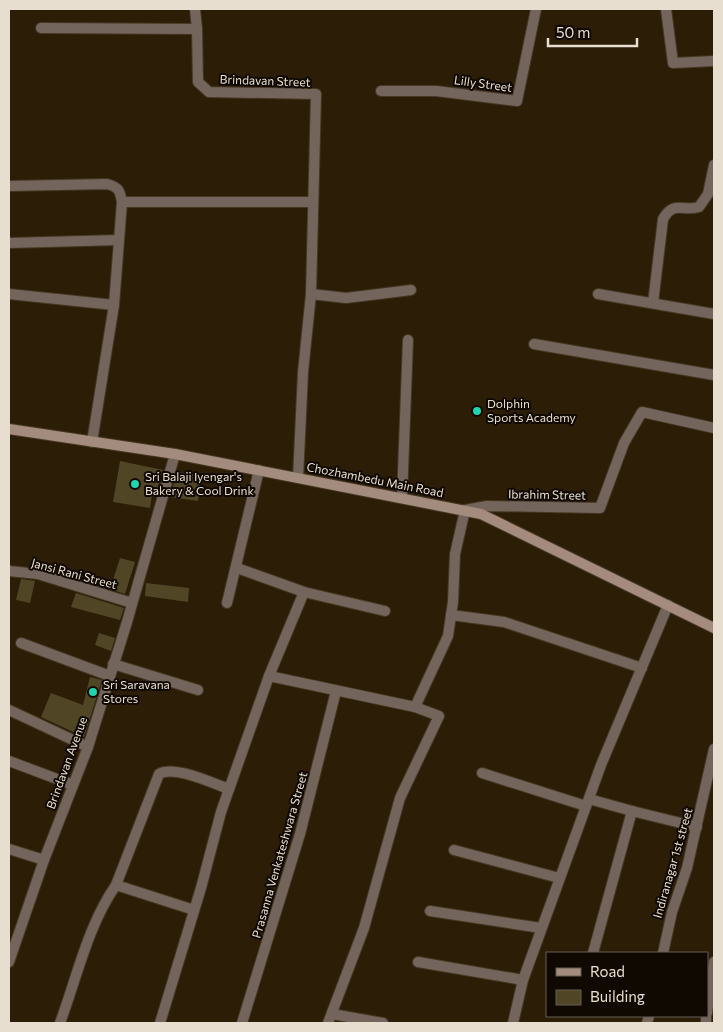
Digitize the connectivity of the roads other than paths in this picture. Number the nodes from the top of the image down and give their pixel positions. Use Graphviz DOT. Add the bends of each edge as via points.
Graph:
graph roads {
  1 [pos="195,9"];
  2 [pos="536,9"];
  3 [pos="666,9"];
  4 [pos="41,28"];
  5 [pos="197,29"];
  6 [pos="714,61"];
  7 [pos="381,91"];
  8 [pos="714,165"];
  9 [pos="9,186"];
  10 [pos="122,202"];
  11 [pos="313,202"];
  12 [pos="119,240"];
  13 [pos="9,244"];
  14 [pos="411,290"];
  15 [pos="9,294"];
  16 [pos="311,294"];
  17 [pos="598,294"];
  18 [pos="653,303"];
  19 [pos="114,305"];
  20 [pos="714,314"];
  21 [pos="408,340"];
  22 [pos="534,344"];
  23 [pos="714,375"];
  24 [pos="714,428"];
  25 [pos="9,429"];
  26 [pos="92,442"];
  27 [pos="175,454"];
  28 [pos="258,470"];
  29 [pos="298,478"];
  30 [pos="402,498"];
  31 [pos="465,510"];
  32 [pos="237,568"];
  33 [pos="9,571"];
  34 [pos="304,592"];
  35 [pos="132,603"];
  36 [pos="227,603"];
  37 [pos="668,605"];
  38 [pos="385,611"];
  39 [pos="451,615"];
  40 [pos="714,628"];
  41 [pos="21,643"];
  42 [pos="113,664"];
  43 [pos="642,668"];
  44 [pos="110,676"];
  45 [pos="269,676"];
  46 [pos="198,690"];
  47 [pos="336,692"];
  48 [pos="415,707"];
  49 [pos="9,710"];
  50 [pos="88,747"];
  51 [pos="714,749"];
  52 [pos="9,761"];
  53 [pos="482,773"];
  54 [pos="73,785"];
  55 [pos="229,789"];
  56 [pos="587,802"];
  57 [pos="632,811"];
  58 [pos="697,827"];
  59 [pos="9,849"];
  60 [pos="454,850"];
  61 [pos="44,860"];
  62 [pos="559,878"];
  63 [pos="116,885"];
  64 [pos="194,910"];
  65 [pos="430,911"];
  66 [pos="541,928"];
  67 [pos="13,936"];
  68 [pos="594,952"];
  69 [pos="663,952"];
  70 [pos="9,962"];
  71 [pos="418,962"];
  72 [pos="714,962"];
  73 [pos="523,980"];
  74 [pos="712,987"];
  75 [pos="708,1009"];
  76 [pos="330,1019"];
  77 [pos="60,1023"];
  78 [pos="160,1023"];
  79 [pos="242,1023"];
  80 [pos="383,1023"];
  81 [pos="513,1023"];
  1 -- 5 [label="street"];
  2 -- 7 [label="street, Lilly Street" via="517,102 436,91"];
  3 -- 6 [label="street" via="673,63"];
  4 -- 5 [label="street"];
  5 -- 11 [label="street, Brindavan Street" via="198,82 209,92 316,94"];
  8 -- 18 [label="street" via="708,194 699,207 674,208 664,219"];
  9 -- 10 [label="street" via="107,184 120,190"];
  10 -- 11 [label="street"];
  10 -- 12 [label="street"];
  11 -- 16 [label="street, Brindavan Street"];
  12 -- 13 [label="street"];
  12 -- 19 [label="street"];
  14 -- 16 [label="street" via="346,298"];
  15 -- 19 [label="street"];
  16 -- 29 [label="street, Brindavan Street"];
  17 -- 18 [label="street"];
  18 -- 20 [label="street"];
  19 -- 26 [label="street"];
  21 -- 30 [label="street"];
  22 -- 23 [label="street"];
  24 -- 31 [label="street, Ibrahim Street" via="642,412 624,443 600,508 487,506"];
  25 -- 26 [label="street, Chozhambedu Main Road"];
  26 -- 27 [label="street, Chozhambedu Main Road"];
  27 -- 28 [label="street, Chozhambedu Main Road"];
  27 -- 35 [label="street, Brindavan Avenue"];
  28 -- 29 [label="street, Chozhambedu Main Road"];
  28 -- 32 [label="street"];
  29 -- 30 [label="street, Chozhambedu Main Road"];
  30 -- 31 [label="street, Chozhambedu Main Road"];
  31 -- 37 [label="street, Chozhambedu Main Road" via="481,514"];
  31 -- 39 [label="street" via="455,554"];
  32 -- 34 [label="street"];
  32 -- 36 [label="street"];
  33 -- 35 [label="street, Jansi Rani Street" via="38,574"];
  34 -- 38 [label="street"];
  34 -- 45 [label="street"];
  35 -- 42 [label="street, Brindavan Avenue"];
  37 -- 40 [label="street, Chozhambedu Main Road"];
  37 -- 43 [label="street"];
  39 -- 43 [label="street" via="504,622"];
  39 -- 48 [label="street" via="448,636"];
  41 -- 44 [label="street"];
  42 -- 44 [label="street, Brindavan Avenue"];
  42 -- 46 [label="street"];
  43 -- 56 [label="street"];
  44 -- 50 [label="street, Brindavan Avenue"];
  45 -- 47 [label="street"];
  45 -- 55 [label="street"];
  47 -- 48 [label="street"];
  47 -- 79 [label="street, Prasanna Venkateshwara Street" via="300,834"];
  48 -- 76 [label="street" via="440,716 400,798 364,928"];
  49 -- 50 [label="street"];
  50 -- 54 [label="street, Brindavan Avenue"];
  51 -- 58 [label="street, Indiranagar 1st street"];
  52 -- 54 [label="street"];
  53 -- 56 [label="street"];
  54 -- 61 [label="street, Brindavan Avenue"];
  55 -- 63 [label="street" via="170,770 159,774"];
  55 -- 64 [label="street"];
  56 -- 57 [label="street"];
  56 -- 62 [label="street"];
  57 -- 58 [label="street"];
  57 -- 68 [label="street"];
  58 -- 69 [label="street, Indiranagar 1st street"];
  59 -- 61 [label="street"];
  60 -- 62 [label="street"];
  61 -- 67 [label="street, Brindavan Avenue"];
  62 -- 66 [label="street"];
  63 -- 64 [label="street"];
  63 -- 77 [label="street" via="105,901"];
  64 -- 78 [label="street"];
  65 -- 66 [label="street"];
  66 -- 73 [label="street"];
  67 -- 70 [label="street, Brindavan Avenue"];
  71 -- 73 [label="street"];
  72 -- 74 [label="street"];
  73 -- 81 [label="street"];
  74 -- 75 [label="street"];
  76 -- 80 [label="street"];
}
